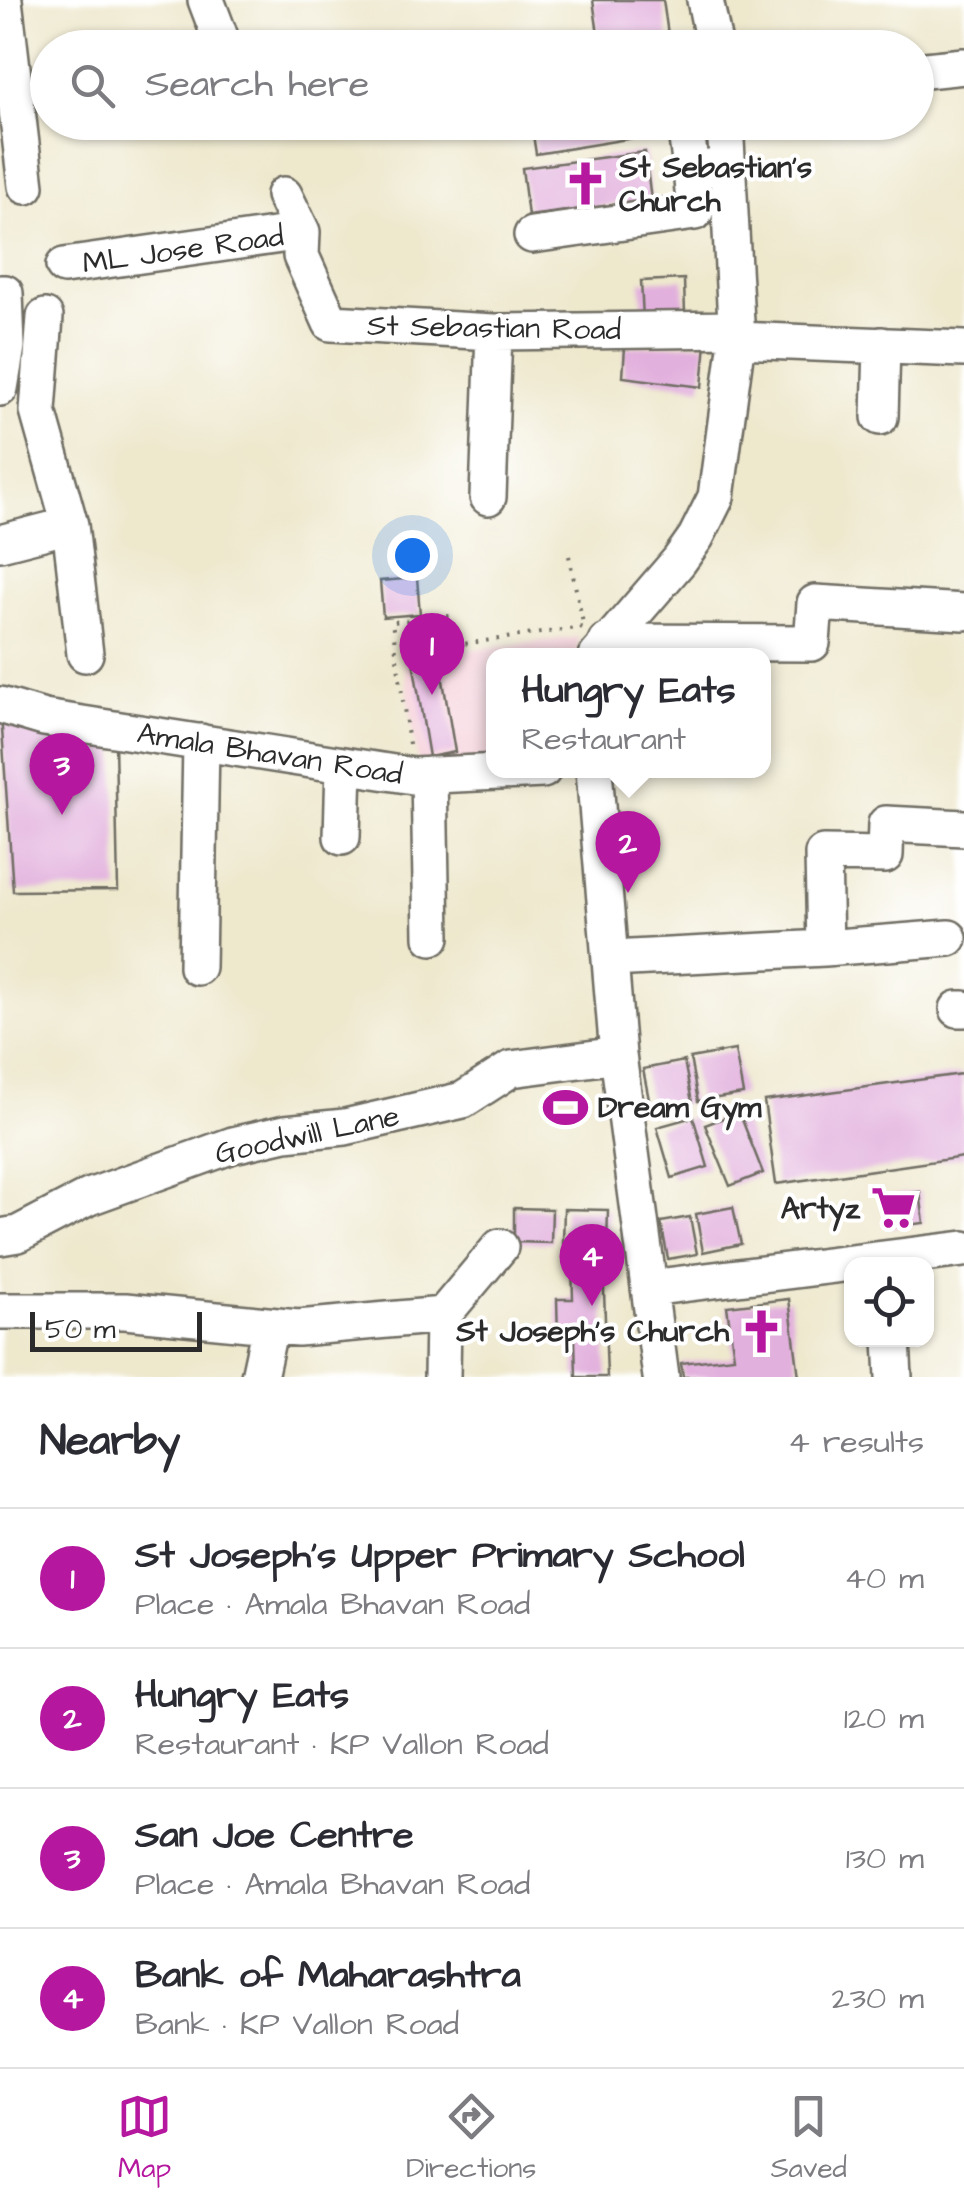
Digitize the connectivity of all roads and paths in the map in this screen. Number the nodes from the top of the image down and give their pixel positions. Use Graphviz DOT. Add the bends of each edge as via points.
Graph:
graph roads {
  1 [pos="4,0"];
  2 [pos="206,0"];
  3 [pos="705,0"];
  4 [pos="217,30"];
  5 [pos="711,30"];
  6 [pos="964,66"];
  7 [pos="934,69"];
  8 [pos="687,140"];
  9 [pos="726,140"];
  10 [pos="728,166"];
  11 [pos="691,170"];
  12 [pos="26,186"];
  13 [pos="284,195"];
  14 [pos="302,232"];
  15 [pos="532,235"];
  16 [pos="64,266"];
  17 [pos="0,293"];
  18 [pos="46,317"];
  19 [pos="494,332"];
  20 [pos="736,334"];
  21 [pos="882,345"];
  22 [pos="964,349"];
  23 [pos="0,388"];
  24 [pos="880,417"];
  25 [pos="488,497"];
  26 [pos="70,525"];
  27 [pos="0,543"];
  28 [pos="569,556"];
  29 [pos="964,612"];
  30 [pos="603,648"];
  31 [pos="632,648"];
  32 [pos="84,654"];
  33 [pos="0,705"];
  34 [pos="201,742"];
  35 [pos="344,765"];
  36 [pos="486,772"];
  37 [pos="421,775"];
  38 [pos="595,778"];
  39 [pos="964,828"];
  40 [pos="342,837"];
  41 [pos="432,937"];
  42 [pos="948,938"];
  43 [pos="825,948"];
  44 [pos="612,960"];
  45 [pos="197,968"];
  46 [pos="618,1055"];
  47 [pos="0,1237"];
  48 [pos="500,1247"];
  49 [pos="964,1248"];
  50 [pos="915,1257"];
  51 [pos="844,1267"];
  52 [pos="649,1288"];
  53 [pos="0,1310"];
  54 [pos="443,1315"];
  55 [pos="270,1326"];
  56 [pos="892,1347"];
  57 [pos="258,1377"];
  58 [pos="442,1377"];
  59 [pos="662,1377"];
  60 [pos="894,1377"];
  1 -- 12 [label="street"];
  2 -- 4 [label="street"];
  3 -- 5 [label="street"];
  6 -- 7 [label="street"];
  8 -- 11 [label="street"];
  9 -- 10 [label="street"];
  10 -- 11 [label="street"];
  10 -- 20 [label="street"];
  11 -- 15 [label="street" via="695,212"];
  13 -- 14 [label="street, St Sebastian Road"];
  14 -- 16 [label="street, ML Jose Road"];
  14 -- 19 [label="street, St Sebastian Road" via="301,256 331,323"];
  17 -- 23 [label="street" via="7,346"];
  18 -- 26 [label="street" via="38,411"];
  19 -- 20 [label="street, St Sebastian Road"];
  19 -- 25 [label="street"];
  20 -- 21 [label="street, St Sebastian Road"];
  20 -- 30 [label="street" via="716,498 679,561"];
  21 -- 22 [label="street, St Sebastian Road"];
  21 -- 24 [label="street"];
  26 -- 27 [label="street"];
  26 -- 32 [label="street"];
  28 -- 37 [label="path" via="583,628 456,646 450,616 392,622"];
  29 -- 31 [label="street" via="814,603 812,642"];
  33 -- 34 [label="street, Amala Bhavan Road"];
  34 -- 35 [label="street, Amala Bhavan Road"];
  34 -- 45 [label="street"];
  35 -- 37 [label="street, Amala Bhavan Road"];
  35 -- 40 [label="street"];
  36 -- 37 [label="street, Amala Bhavan Road"];
  37 -- 41 [label="street"];
  38 -- 44 [label="street"];
  39 -- 43 [label="street" via="886,824 885,855 823,854"];
  42 -- 43 [label="street"];
  43 -- 44 [label="street"];
  44 -- 46 [label="street"];
  46 -- 47 [label="street, Goodwill Lane" via="510,1068 464,1100 233,1145"];
  46 -- 52 [label="street"];
  48 -- 54 [label="street"];
  49 -- 50 [label="street"];
  51 -- 52 [label="street"];
  52 -- 59 [label="street"];
  53 -- 55 [label="street" via="125,1311"];
  54 -- 55 [label="street"];
  54 -- 58 [label="street"];
  55 -- 57 [label="street"];
  56 -- 60 [label="street"];
}
